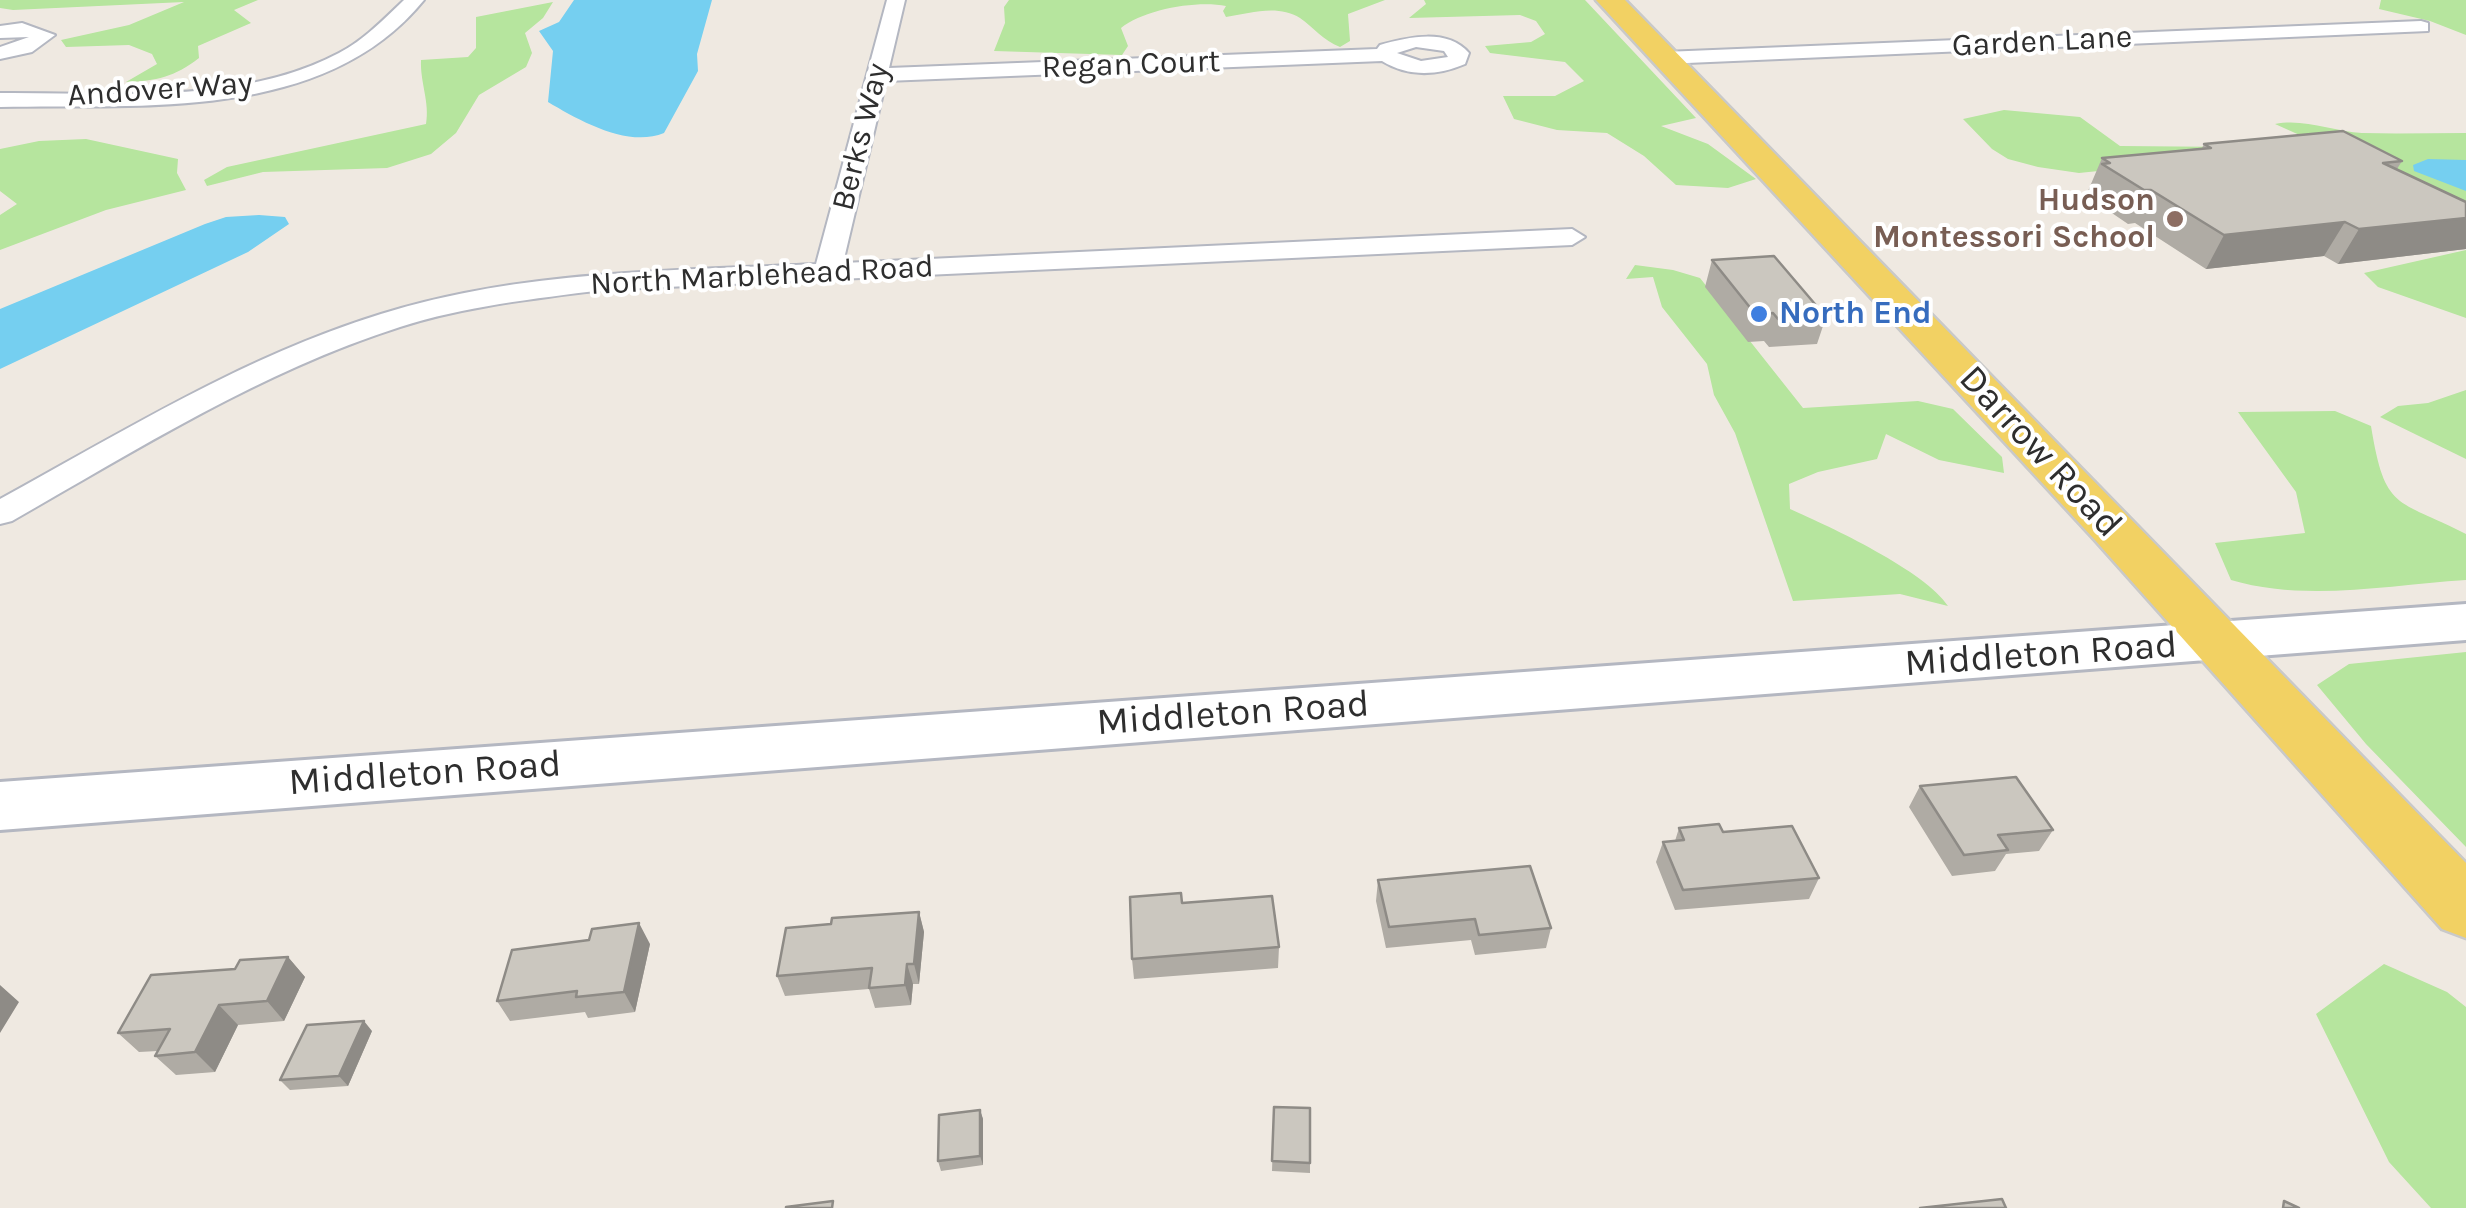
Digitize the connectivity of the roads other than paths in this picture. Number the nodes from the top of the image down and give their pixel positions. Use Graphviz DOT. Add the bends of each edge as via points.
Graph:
graph roads {
  1 [pos="414,0"];
  2 [pos="896,0"];
  3 [pos="1610,0"];
  4 [pos="2421,28"];
  5 [pos="0,32"];
  6 [pos="0,53"];
  7 [pos="1386,56"];
  8 [pos="1664,58"];
  9 [pos="876,74"];
  10 [pos="0,100"];
  11 [pos="1572,237"];
  12 [pos="826,273"];
  13 [pos="0,513"];
  14 [pos="2466,622"];
  15 [pos="2218,643"];
  16 [pos="0,806"];
  17 [pos="2466,909"];
  1 -- 10 [label="street, Andover Way" via="367,44 284,78 207,92"];
  2 -- 9 [label="street, Berks Way"];
  3 -- 8 [label="main road, Darrow Road"];
  4 -- 8 [label="street, Garden Lane"];
  5 -- 6 [label="street" via="45,34 25,48"];
  7 -- 9 [label="street, Regan Court"];
  8 -- 15 [label="main road, Darrow Road"];
  9 -- 12 [label="street, Berks Way"];
  11 -- 12 [label="street, North Marblehead Road"];
  12 -- 13 [label="street, North Marblehead Road" via="602,282 494,296 390,321 224,390"];
  14 -- 15 [label="street, Middleton Road"];
  15 -- 16 [label="street, Middleton Road"];
  15 -- 17 [label="main road, Darrow Road"];
}
